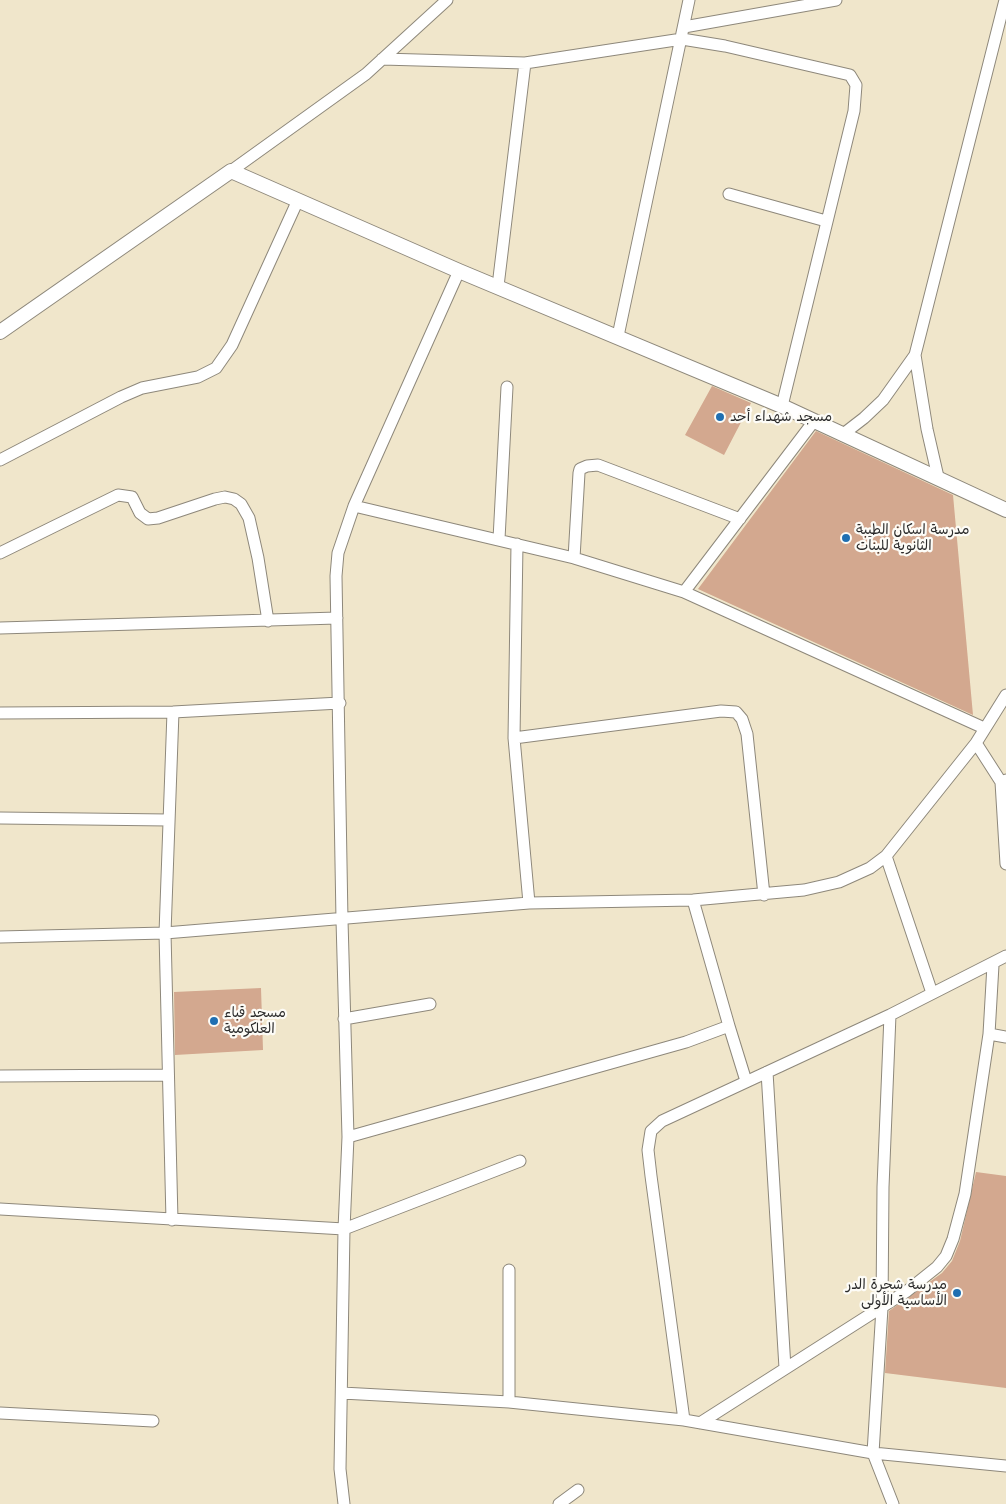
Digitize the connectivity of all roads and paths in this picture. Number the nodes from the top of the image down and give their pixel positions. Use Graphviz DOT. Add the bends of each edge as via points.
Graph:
graph roads {
  1 [pos="447,0"];
  2 [pos="689,0"];
  3 [pos="770,0"];
  4 [pos="836,0"];
  5 [pos="1005,0"];
  6 [pos="766,12"];
  7 [pos="683,33"];
  8 [pos="382,59"];
  9 [pos="525,63"];
  10 [pos="231,171"];
  11 [pos="729,194"];
  12 [pos="298,200"];
  13 [pos="826,221"];
  14 [pos="459,271"];
  15 [pos="498,286"];
  16 [pos="0,332"];
  17 [pos="618,336"];
  18 [pos="915,355"];
  19 [pos="507,387"];
  20 [pos="782,406"];
  21 [pos="814,421"];
  22 [pos="842,434"];
  23 [pos="0,460"];
  24 [pos="938,477"];
  25 [pos="354,506"];
  26 [pos="1006,510"];
  27 [pos="740,519"];
  28 [pos="499,539"];
  29 [pos="516,544"];
  30 [pos="0,553"];
  31 [pos="574,558"];
  32 [pos="684,592"];
  33 [pos="337,618"];
  34 [pos="268,621"];
  35 [pos="0,628"];
  36 [pos="1006,695"];
  37 [pos="340,702"];
  38 [pos="173,712"];
  39 [pos="0,713"];
  40 [pos="984,728"];
  41 [pos="514,738"];
  42 [pos="976,743"];
  43 [pos="1003,781"];
  44 [pos="0,818"];
  45 [pos="168,820"];
  46 [pos="886,856"];
  47 [pos="1006,864"];
  48 [pos="764,894"];
  49 [pos="692,900"];
  50 [pos="529,903"];
  51 [pos="342,920"];
  52 [pos="165,933"];
  53 [pos="0,937"];
  54 [pos="1006,956"];
  55 [pos="992,965"];
  56 [pos="932,993"];
  57 [pos="430,1004"];
  58 [pos="890,1016"];
  59 [pos="344,1019"];
  60 [pos="729,1026"];
  61 [pos="988,1034"];
  62 [pos="1006,1037"];
  63 [pos="767,1072"];
  64 [pos="168,1075"];
  65 [pos="0,1076"];
  66 [pos="746,1081"];
  67 [pos="348,1136"];
  68 [pos="520,1161"];
  69 [pos="0,1209"];
  70 [pos="172,1220"];
  71 [pos="344,1229"];
  72 [pos="509,1270"];
  73 [pos="882,1308"];
  74 [pos="785,1368"];
  75 [pos="342,1393"];
  76 [pos="509,1402"];
  77 [pos="0,1413"];
  78 [pos="684,1420"];
  79 [pos="153,1421"];
  80 [pos="700,1423"];
  81 [pos="873,1453"];
  82 [pos="1006,1466"];
  83 [pos="578,1490"];
  84 [pos="344,1504"];
  85 [pos="559,1504"];
  86 [pos="893,1504"];
  1 -- 8 [label="street"];
  2 -- 7 [label="street"];
  3 -- 6 [label="street"];
  4 -- 6 [label="street"];
  5 -- 18 [label="street"];
  6 -- 7 [label="street"];
  7 -- 9 [label="street"];
  7 -- 13 [label="street" via="725,46 841,72 855,80 854,111"];
  7 -- 17 [label="street"];
  8 -- 9 [label="street"];
  8 -- 10 [label="street" via="352,85"];
  9 -- 15 [label="street"];
  10 -- 12 [label="street"];
  10 -- 16 [label="street"];
  11 -- 13 [label="street"];
  12 -- 14 [label="street"];
  12 -- 23 [label="street" via="232,345 216,368 198,377 142,388 120,397"];
  13 -- 20 [label="street"];
  14 -- 15 [label="street"];
  14 -- 25 [label="street"];
  15 -- 17 [label="street"];
  17 -- 20 [label="street"];
  18 -- 22 [label="street" via="883,400"];
  18 -- 24 [label="street"];
  19 -- 28 [label="street"];
  20 -- 21 [label="street"];
  21 -- 22 [label="street"];
  21 -- 27 [label="street"];
  22 -- 24 [label="street"];
  24 -- 26 [label="street"];
  25 -- 28 [label="street"];
  25 -- 33 [label="street" via="338,552"];
  27 -- 31 [label="street" via="598,465 587,466 579,473"];
  27 -- 32 [label="street"];
  28 -- 29 [label="street"];
  29 -- 31 [label="street"];
  29 -- 41 [label="street"];
  30 -- 34 [label="street" via="118,495 132,497 140,514 148,518 158,518 215,499 234,499 249,518"];
  31 -- 32 [label="street"];
  32 -- 40 [label="street"];
  33 -- 34 [label="street"];
  33 -- 37 [label="street"];
  34 -- 35 [label="street"];
  36 -- 40 [label="street"];
  37 -- 38 [label="street"];
  37 -- 51 [label="street"];
  38 -- 39 [label="street"];
  38 -- 45 [label="street"];
  40 -- 42 [label="street"];
  41 -- 48 [label="street" via="721,711 736,712 747,734"];
  41 -- 50 [label="street"];
  42 -- 43 [label="street"];
  42 -- 46 [label="street"];
  43 -- 47 [label="street"];
  44 -- 45 [label="street"];
  45 -- 52 [label="street"];
  46 -- 48 [label="street" via="870,868 839,882"];
  46 -- 56 [label="street"];
  48 -- 49 [label="street"];
  49 -- 50 [label="street"];
  49 -- 60 [label="street"];
  50 -- 51 [label="street"];
  51 -- 52 [label="street"];
  51 -- 59 [label="street"];
  52 -- 53 [label="street"];
  52 -- 64 [label="street"];
  54 -- 55 [label="street"];
  55 -- 56 [label="street"];
  55 -- 61 [label="street"];
  56 -- 58 [label="street"];
  57 -- 59 [label="street"];
  58 -- 63 [label="street"];
  58 -- 73 [label="street"];
  59 -- 67 [label="street"];
  60 -- 66 [label="street"];
  60 -- 67 [label="street" via="686,1042"];
  61 -- 62 [label="street"];
  61 -- 73 [label="street" via="964,1194 953,1240 937,1267"];
  63 -- 66 [label="street"];
  63 -- 74 [label="street"];
  64 -- 65 [label="street"];
  64 -- 70 [label="street"];
  66 -- 78 [label="street" via="662,1121 651,1131 648,1140"];
  67 -- 71 [label="street"];
  68 -- 71 [label="street"];
  69 -- 70 [label="street"];
  70 -- 71 [label="street"];
  71 -- 75 [label="street"];
  72 -- 76 [label="street"];
  73 -- 74 [label="street"];
  73 -- 81 [label="street"];
  74 -- 80 [label="street"];
  75 -- 76 [label="street"];
  75 -- 84 [label="street" via="340,1469"];
  76 -- 78 [label="street"];
  77 -- 79 [label="street"];
  78 -- 80 [label="street"];
  80 -- 81 [label="street"];
  81 -- 82 [label="street"];
  81 -- 86 [label="street"];
  83 -- 85 [label="street"];
}
